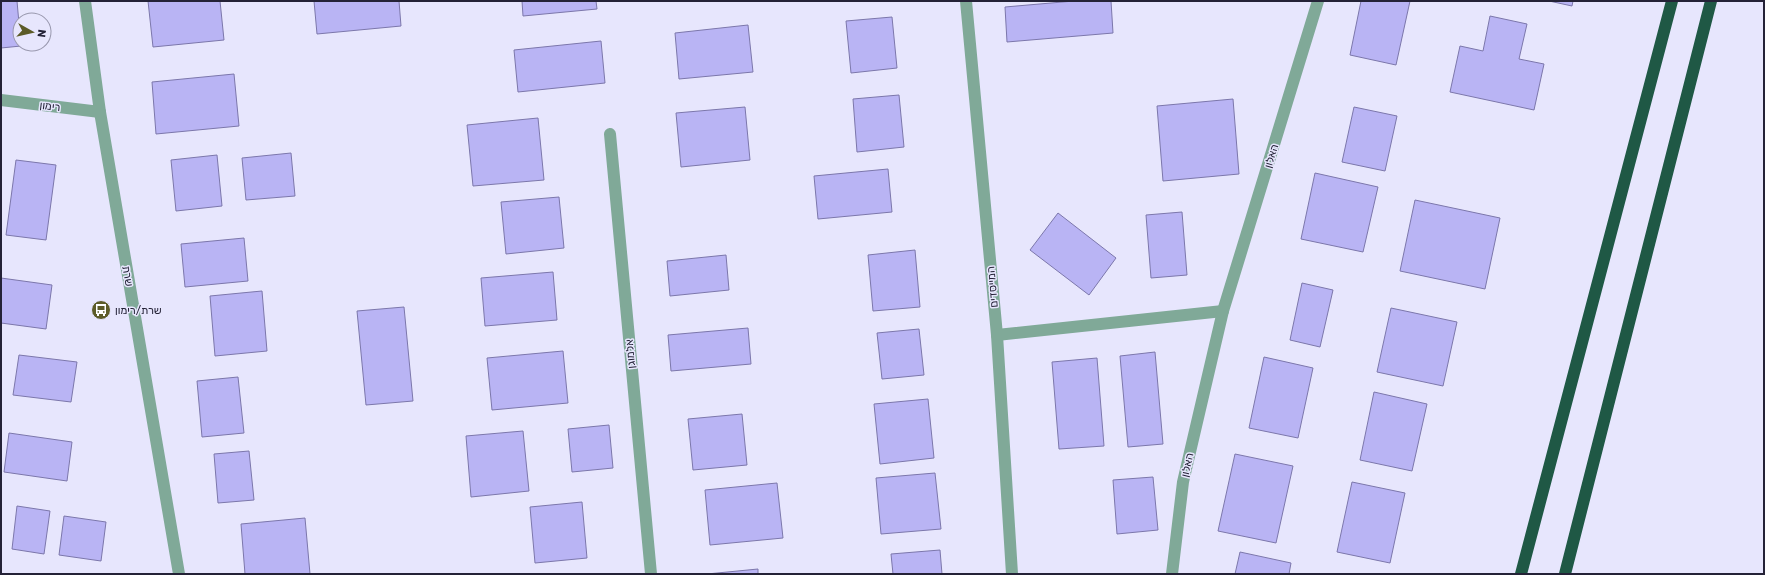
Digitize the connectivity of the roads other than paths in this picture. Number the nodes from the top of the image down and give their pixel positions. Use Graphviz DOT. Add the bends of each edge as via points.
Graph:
graph roads {
  1 [pos="85,1"];
  2 [pos="966,1"];
  3 [pos="1318,1"];
  4 [pos="1672,1"];
  5 [pos="1711,1"];
  6 [pos="1,100"];
  7 [pos="100,112"];
  8 [pos="610,134"];
  9 [pos="1224,311"];
  10 [pos="997,335"];
  11 [pos="179,574"];
  12 [pos="651,574"];
  13 [pos="1012,574"];
  14 [pos="1172,574"];
  15 [pos="1521,574"];
  16 [pos="1565,574"];
  1 -- 7 [label="street, שרת"];
  2 -- 10 [label="street, המייסדים"];
  3 -- 9 [label="street, האלון"];
  4 -- 15 [label="highway"];
  5 -- 16 [label="highway"];
  6 -- 7 [label="street, רימון"];
  7 -- 11 [label="street, שרת"];
  8 -- 12 [label="street, אלמוגן"];
  9 -- 10 [label="street"];
  9 -- 14 [label="street, האלון" via="1183,482"];
  10 -- 13 [label="street, המייסדים"];
}
